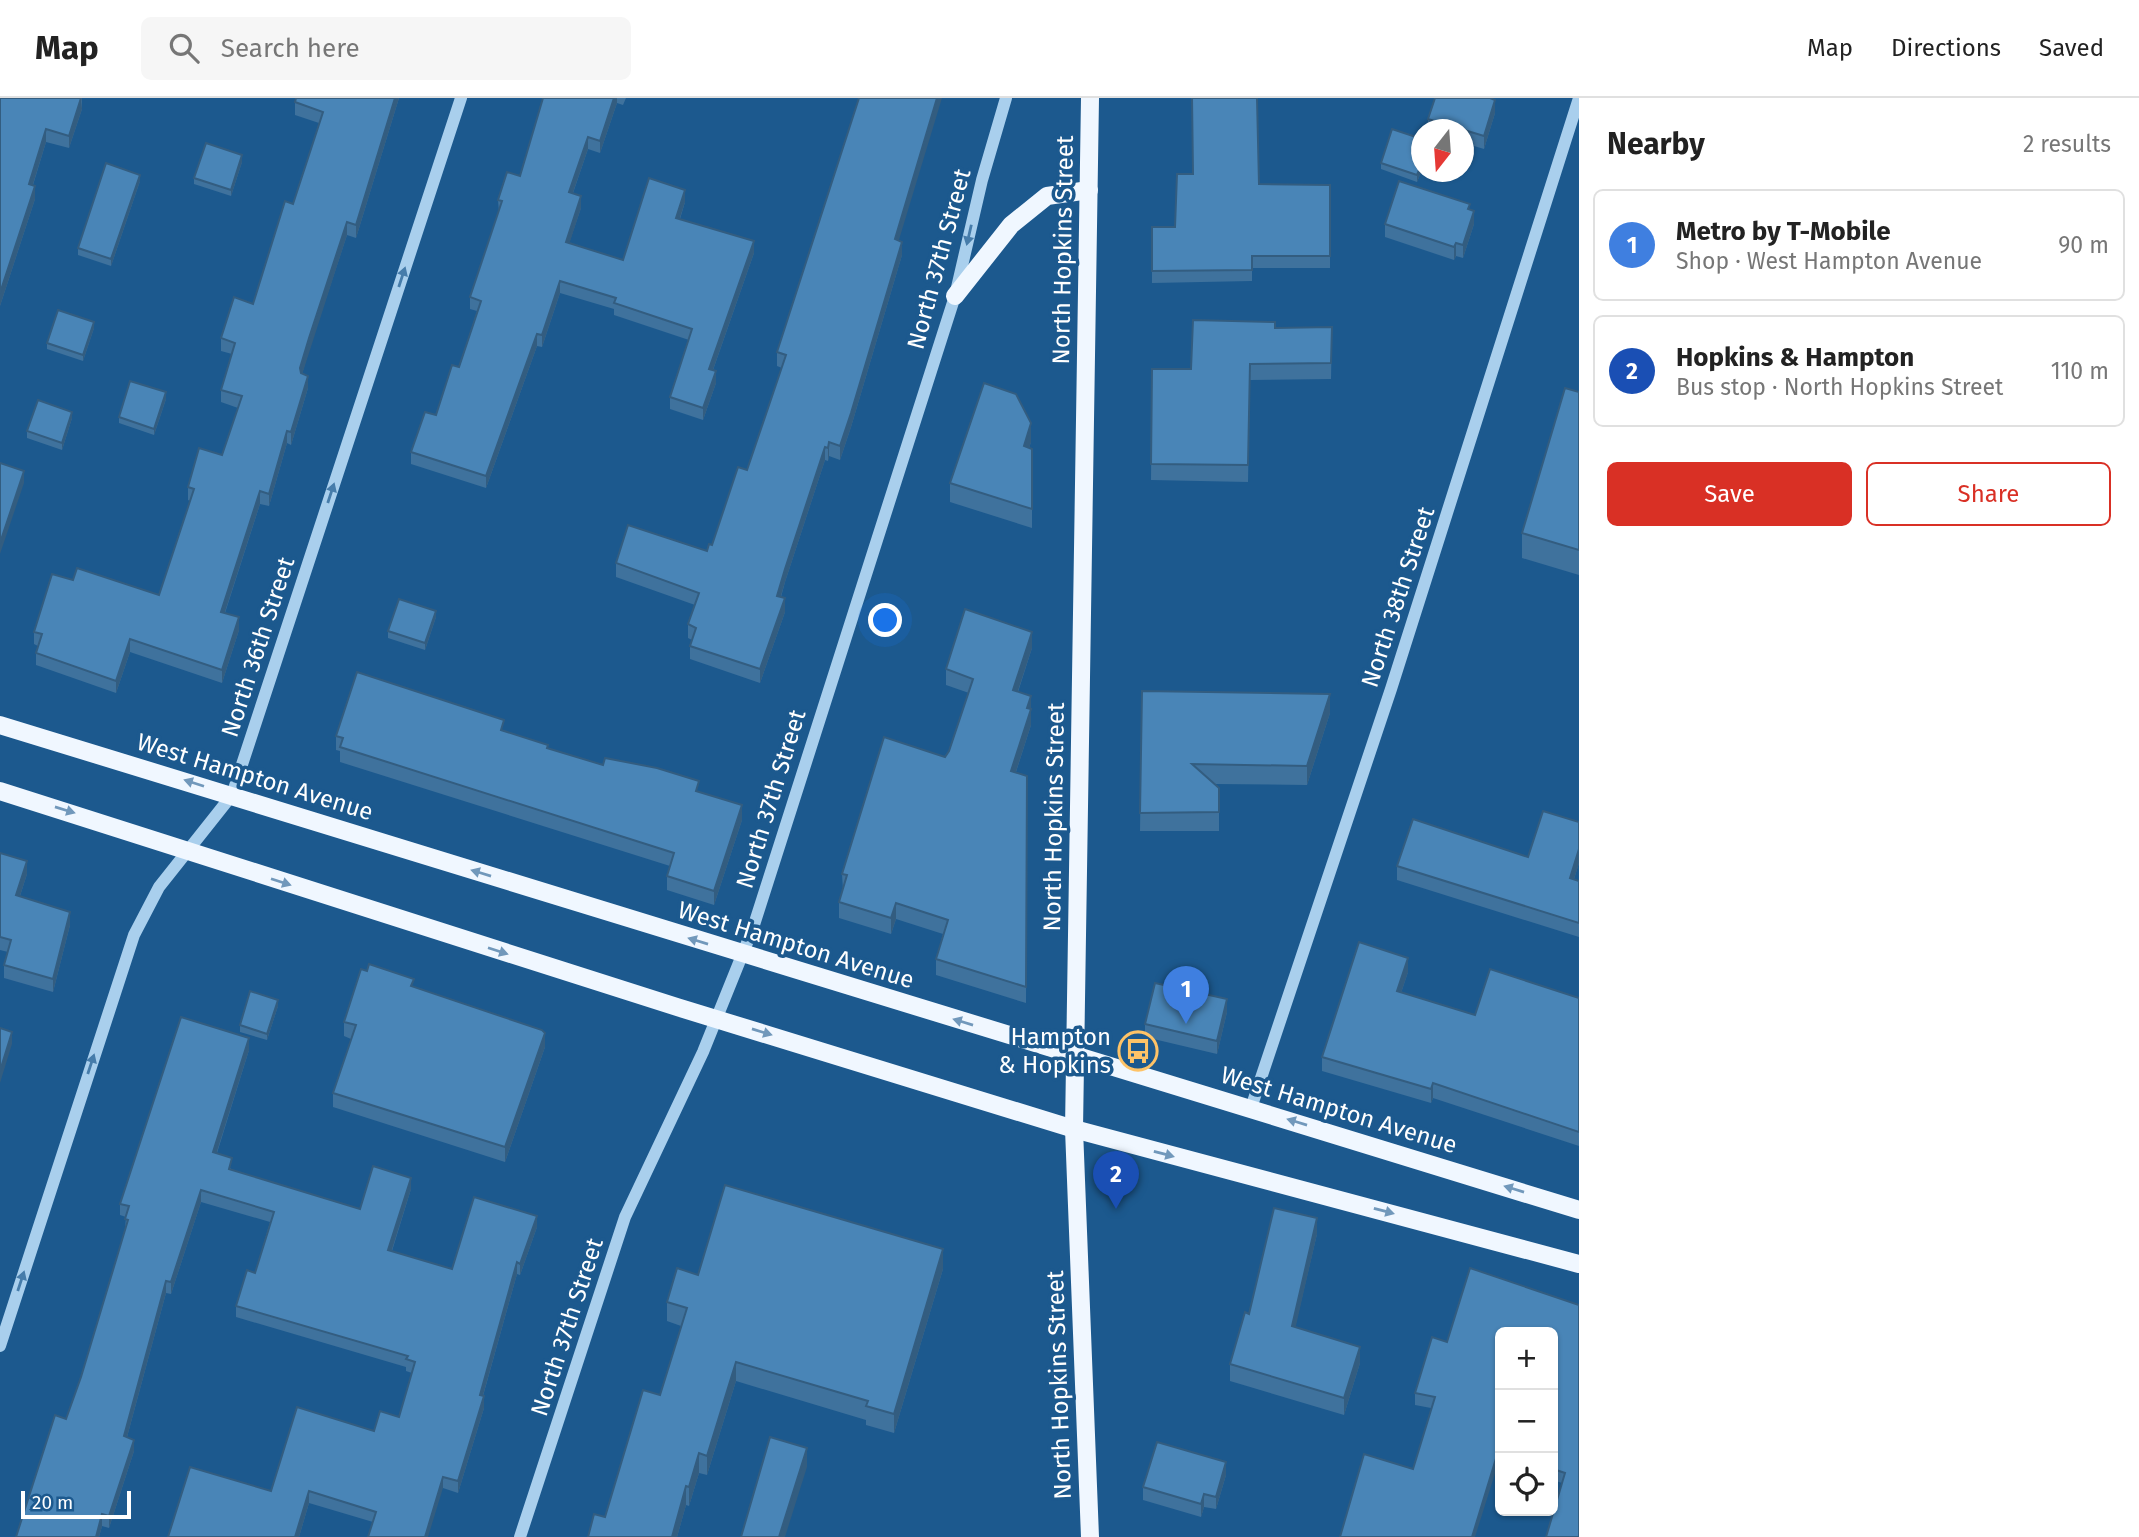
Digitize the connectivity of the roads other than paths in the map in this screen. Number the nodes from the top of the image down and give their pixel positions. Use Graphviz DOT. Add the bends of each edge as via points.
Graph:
graph roads {
  1 [pos="461,98"];
  2 [pos="1006,98"];
  3 [pos="1090,98"];
  4 [pos="1579,98"];
  5 [pos="1088,190"];
  6 [pos="955,296"];
  7 [pos="0,725"];
  8 [pos="0,790"];
  9 [pos="232,795"];
  10 [pos="186,849"];
  11 [pos="743,955"];
  12 [pos="717,1018"];
  13 [pos="1075,1056"];
  14 [pos="1251,1108"];
  15 [pos="1074,1129"];
  16 [pos="1579,1210"];
  17 [pos="1579,1264"];
  18 [pos="0,1346"];
  19 [pos="520,1537"];
  20 [pos="1090,1537"];
  9 -- 1 [label="street, North 36th Street, one-way"];
  2 -- 6 [label="street, North 37th Street, one-way"];
  3 -- 5 [label="main road, North Hopkins Street"];
  4 -- 14 [label="street, North 38th Street" via="1391,689"];
  5 -- 6 [label="main road" via="1047,196 1011,225"];
  5 -- 13 [label="main road, North Hopkins Street"];
  6 -- 11 [label="street, North 37th Street"];
  9 -- 7 [label="main road, West Hampton Avenue, one-way"];
  8 -- 10 [label="main road, one-way"];
  9 -- 10 [label="street, North 36th Street"];
  11 -- 9 [label="main road, West Hampton Avenue, one-way"];
  10 -- 12 [label="main road, one-way"];
  18 -- 10 [label="street, North 36th Street, one-way" via="134,935"];
  11 -- 12 [label="street, North 37th Street"];
  13 -- 11 [label="main road, West Hampton Avenue, one-way"];
  12 -- 15 [label="main road, one-way"];
  12 -- 19 [label="street, North 37th Street" via="625,1217"];
  13 -- 14 [label="main road, West Hampton Avenue"];
  13 -- 15 [label="main road, North Hopkins Street"];
  16 -- 14 [label="main road, West Hampton Avenue, one-way"];
  15 -- 17 [label="main road, one-way"];
  15 -- 20 [label="main road, North Hopkins Street"];
}
